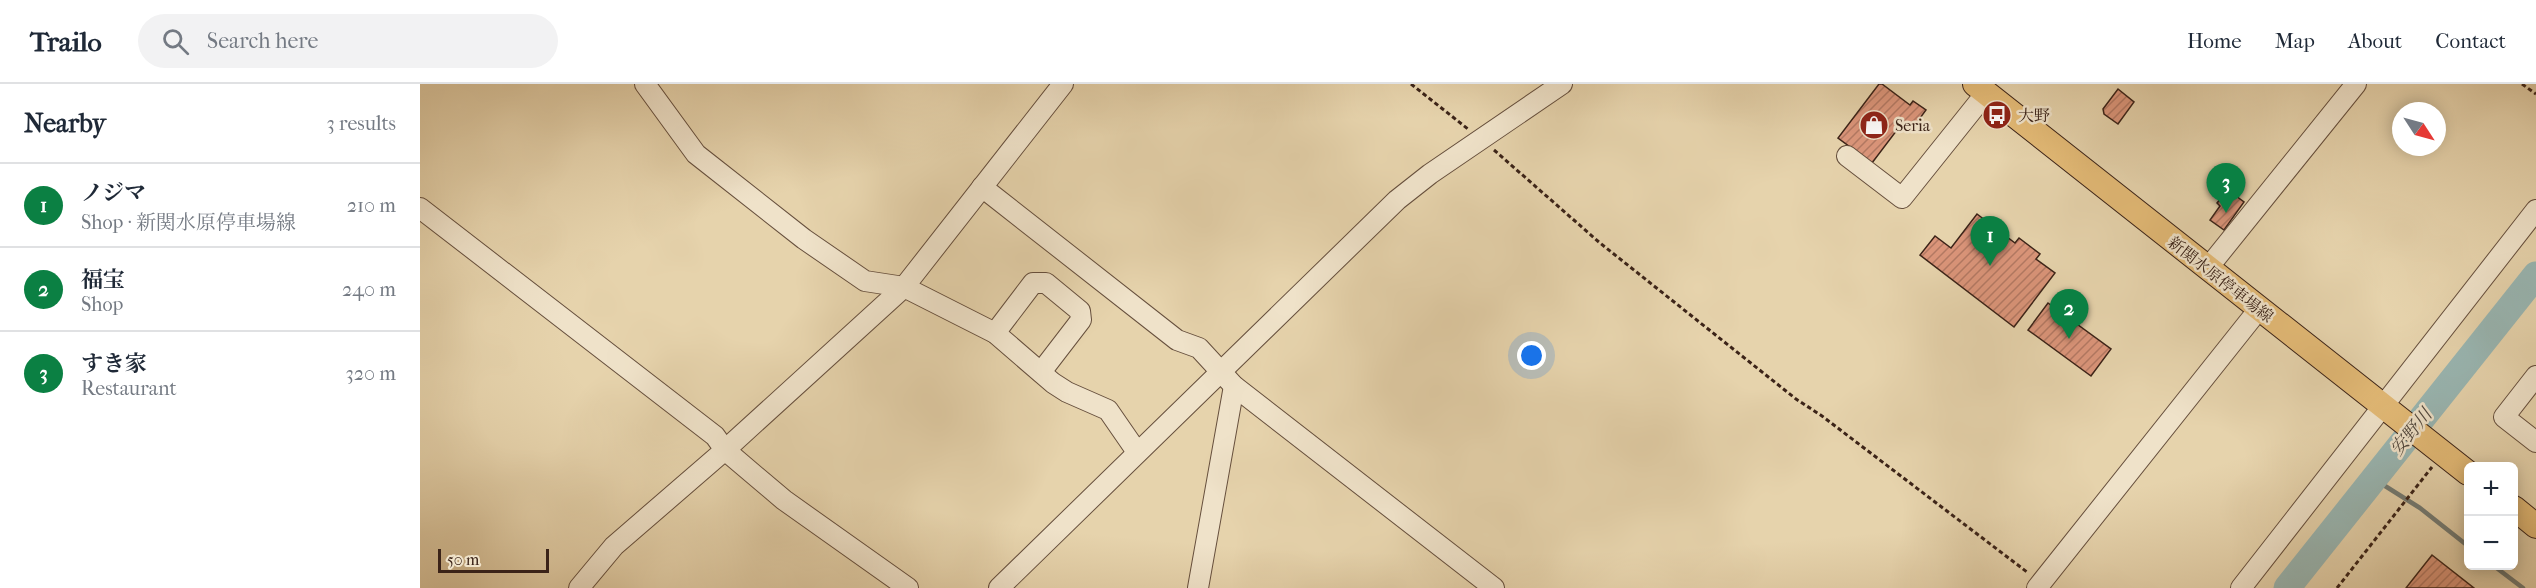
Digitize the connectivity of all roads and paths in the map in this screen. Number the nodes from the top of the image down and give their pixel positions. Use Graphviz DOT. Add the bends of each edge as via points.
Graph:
graph roads {
  1 [pos="645,84"];
  2 [pos="1063,84"];
  3 [pos="1411,84"];
  4 [pos="1562,84"];
  5 [pos="2356,84"];
  6 [pos="2522,84"];
  7 [pos="1981,89"];
  8 [pos="2536,94"];
  9 [pos="1482,139"];
  10 [pos="1847,156"];
  11 [pos="982,187"];
  12 [pos="420,207"];
  13 [pos="2536,210"];
  14 [pos="2207,268"];
  15 [pos="904,287"];
  16 [pos="2259,309"];
  17 [pos="995,333"];
  18 [pos="1220,371"];
  19 [pos="1041,372"];
  20 [pos="2536,376"];
  21 [pos="1234,386"];
  22 [pos="2385,407"];
  23 [pos="2536,442"];
  24 [pos="2439,449"];
  25 [pos="725,450"];
  26 [pos="1137,452"];
  27 [pos="2464,468"];
  28 [pos="2518,511"];
  29 [pos="2536,526"];
  30 [pos="2039,585"];
  31 [pos="579,588"];
  32 [pos="908,588"];
  33 [pos="999,588"];
  34 [pos="1198,588"];
  35 [pos="1494,588"];
  36 [pos="2241,588"];
  37 [pos="2337,588"];
  1 -- 15 [label="street" via="696,154 804,240 865,281"];
  2 -- 11 [label="street"];
  3 -- 9 [label="path"];
  4 -- 9 [label="street"];
  5 -- 14 [label="street"];
  6 -- 8 [label="path"];
  7 -- 10 [label="street" via="1902,198"];
  7 -- 14 [label="main road, 新関水原停車場線"];
  9 -- 18 [label="street" via="1397,200"];
  9 -- 30 [label="path" via="1600,243"];
  11 -- 15 [label="street"];
  11 -- 18 [label="street" via="1177,340 1199,348"];
  12 -- 25 [label="street" via="715,436"];
  13 -- 22 [label="street"];
  14 -- 16 [label="main road, 新関水原停車場線"];
  15 -- 17 [label="street"];
  15 -- 25 [label="street"];
  16 -- 22 [label="main road, 新関水原停車場線"];
  16 -- 30 [label="street"];
  17 -- 19 [label="street"];
  17 -- 19 [label="street" via="1033,283 1046,283 1080,311 1081,320"];
  18 -- 21 [label="street"];
  18 -- 26 [label="street"];
  19 -- 26 [label="street" via="1067,392 1108,410"];
  20 -- 23 [label="street" via="2504,417"];
  21 -- 34 [label="street"];
  21 -- 35 [label="street"];
  22 -- 24 [label="main road, 新関水原停車場線"];
  22 -- 36 [label="street"];
  24 -- 27 [label="main road, 新関水原停車場線"];
  24 -- 37 [label="path"];
  25 -- 31 [label="street" via="614,546"];
  25 -- 32 [label="street" via="784,500"];
  26 -- 33 [label="street"];
  28 -- 29 [label="main road"];
}
